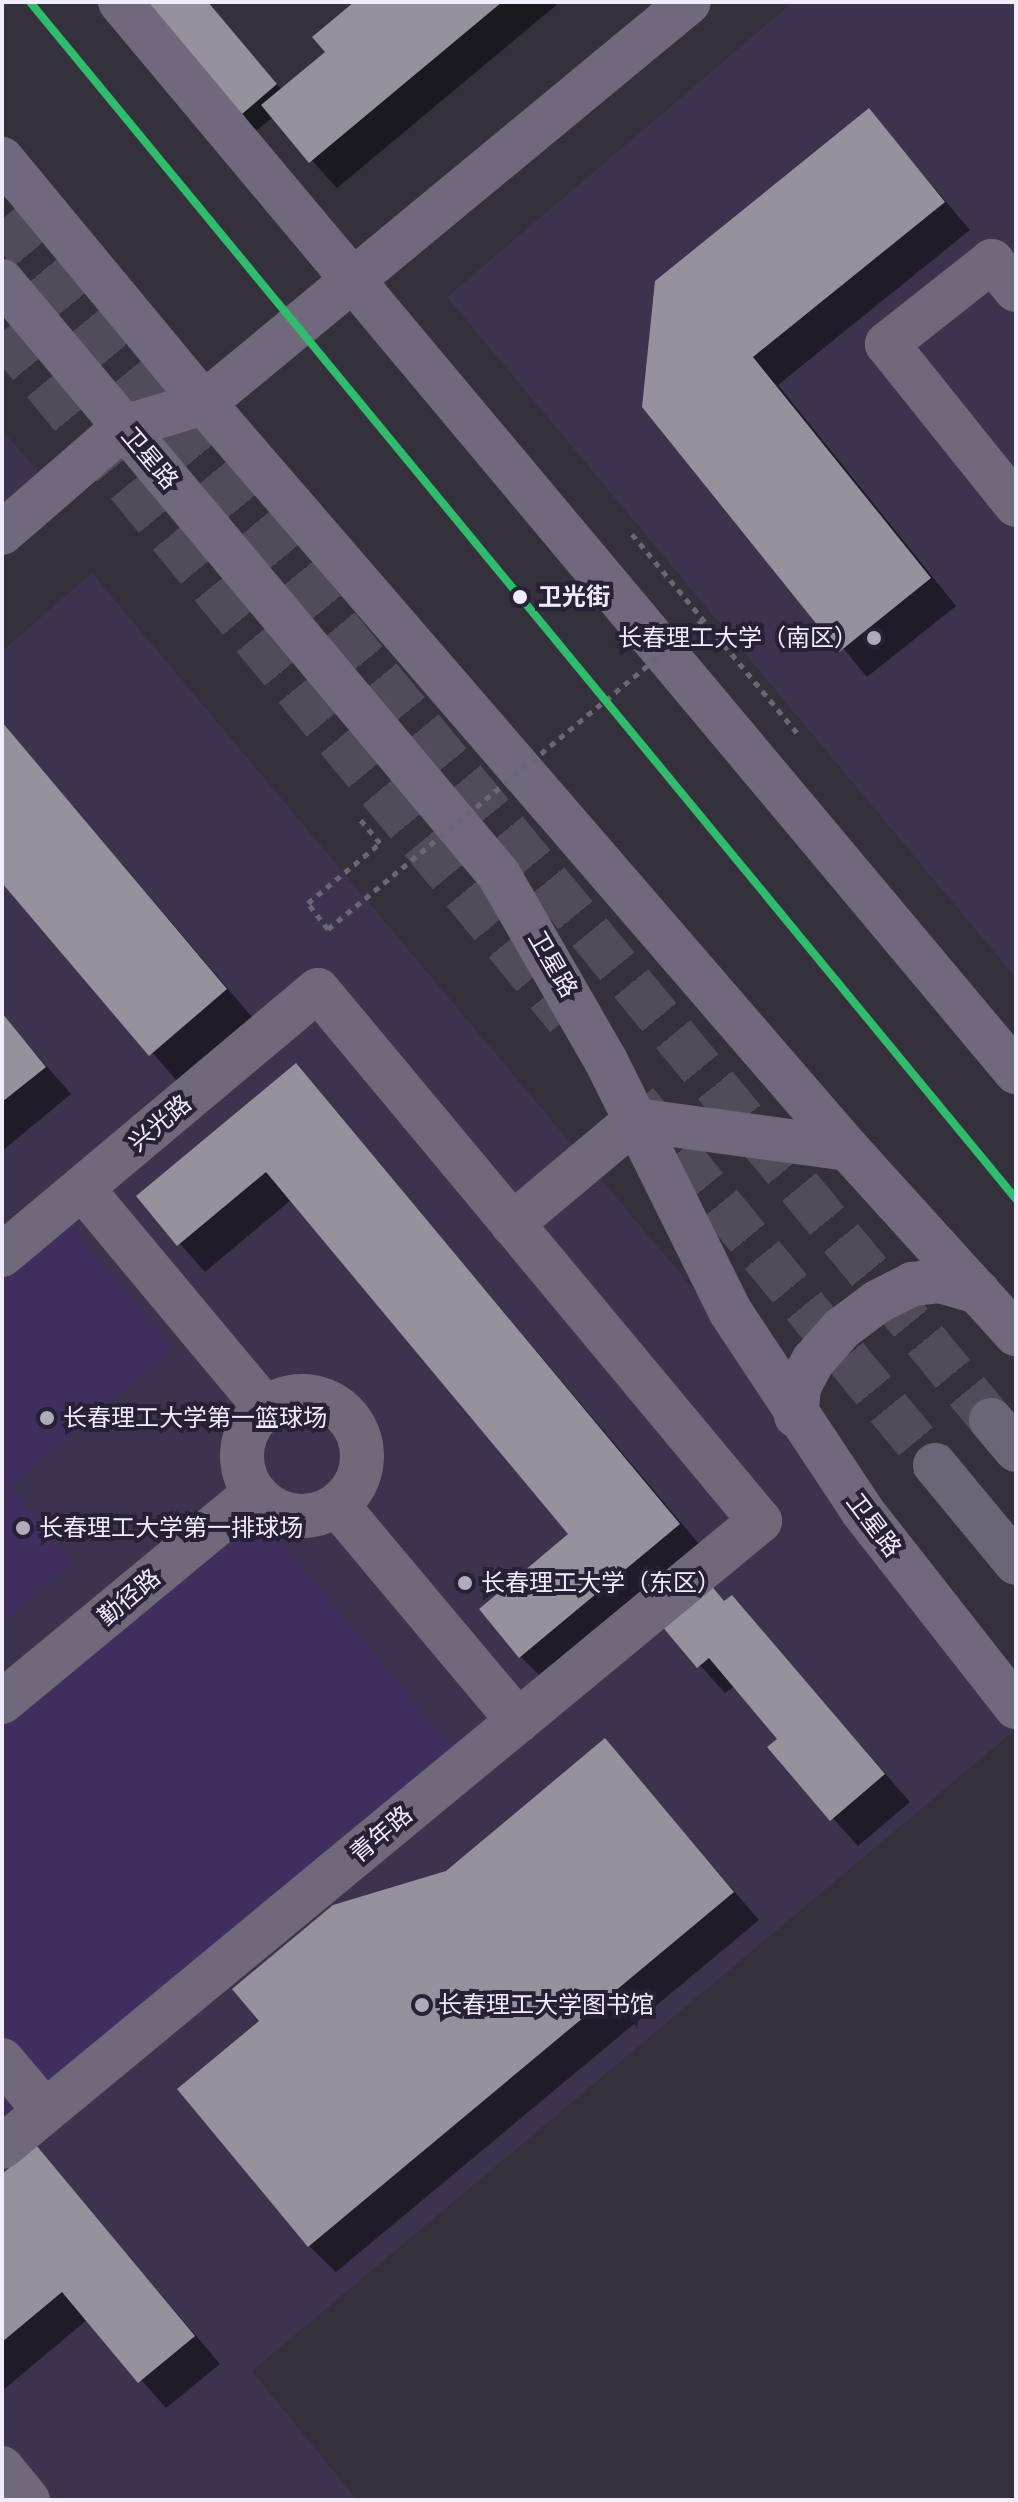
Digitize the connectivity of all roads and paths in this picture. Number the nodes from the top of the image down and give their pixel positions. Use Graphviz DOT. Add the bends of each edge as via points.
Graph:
graph roads {
  1 [pos="120,2"];
  2 [pos="689,2"];
  3 [pos="2,159"];
  4 [pos="352,280"];
  5 [pos="2,281"];
  6 [pos="1016,290"];
  7 [pos="204,403"];
  8 [pos="124,427"];
  9 [pos="1016,505"];
  10 [pos="2,533"];
  11 [pos="632,534"];
  12 [pos="703,620"];
  13 [pos="800,736"];
  14 [pos="358,817"];
  15 [pos="1016,1072"];
  16 [pos="636,1120"];
  17 [pos="848,1149"];
  18 [pos="82,1188"];
  19 [pos="512,1224"];
  20 [pos="2,1255"];
  21 [pos="978,1292"];
  22 [pos="1016,1334"];
  23 [pos="267,1410"];
  24 [pos="796,1416"];
  25 [pos="935,1465"];
  26 [pos="255,1493"];
  27 [pos="337,1505"];
  28 [pos="1016,1563"];
  29 [pos="2,1702"];
  30 [pos="1016,1707"];
  31 [pos="518,1721"];
  32 [pos="2,2060"];
  33 [pos="45,2111"];
  34 [pos="2,2147"];
  35 [pos="2,2468"];
  36 [pos="28,2500"];
  1 -- 4 [label="main road"];
  2 -- 4 [label="main road"];
  3 -- 7 [label="main road"];
  4 -- 7 [label="main road"];
  4 -- 15 [label="main road"];
  5 -- 8 [label="main road, 卫星路"];
  6 -- 9 [label="lane" via="992,261 887,344"];
  7 -- 8 [label="main road"];
  7 -- 17 [label="main road"];
  8 -- 10 [label="main road"];
  8 -- 16 [label="main road, 卫星路" via="499,875 549,955"];
  11 -- 12 [label="path"];
  12 -- 13 [label="path"];
  12 -- 14 [label="path, bridge" via="328,929 308,903 380,843"];
  16 -- 17 [label="main road"];
  16 -- 19 [label="lane"];
  16 -- 24 [label="main road, 卫星路" via="730,1311"];
  17 -- 21 [label="main road"];
  18 -- 19 [label="lane, 兴光路" via="318,990"];
  18 -- 20 [label="lane, 兴光路"];
  18 -- 23 [label="lane"];
  19 -- 31 [label="lane, 青年路" via="760,1521"];
  21 -- 22 [label="main road"];
  21 -- 24 [label="main road" via="940,1281 912,1284 877,1302 841,1329 813,1361 799,1387"];
  23 -- 26 [label="lane" via="250,1425 243,1444 242,1465"];
  23 -- 27 [label="lane" via="298,1395 335,1406 349,1419 358,1436 360,1465 350,1491"];
  24 -- 30 [label="main road, 卫星路" via="863,1512"];
  25 -- 28 [label="highway"];
  26 -- 27 [label="lane" via="278,1511 298,1516"];
  26 -- 29 [label="lane, 勤径路"];
  27 -- 31 [label="lane"];
  31 -- 33 [label="lane, 青年路"];
  32 -- 33 [label="lane"];
  33 -- 34 [label="lane, 青年路"];
  35 -- 36 [label="lane"];
}
